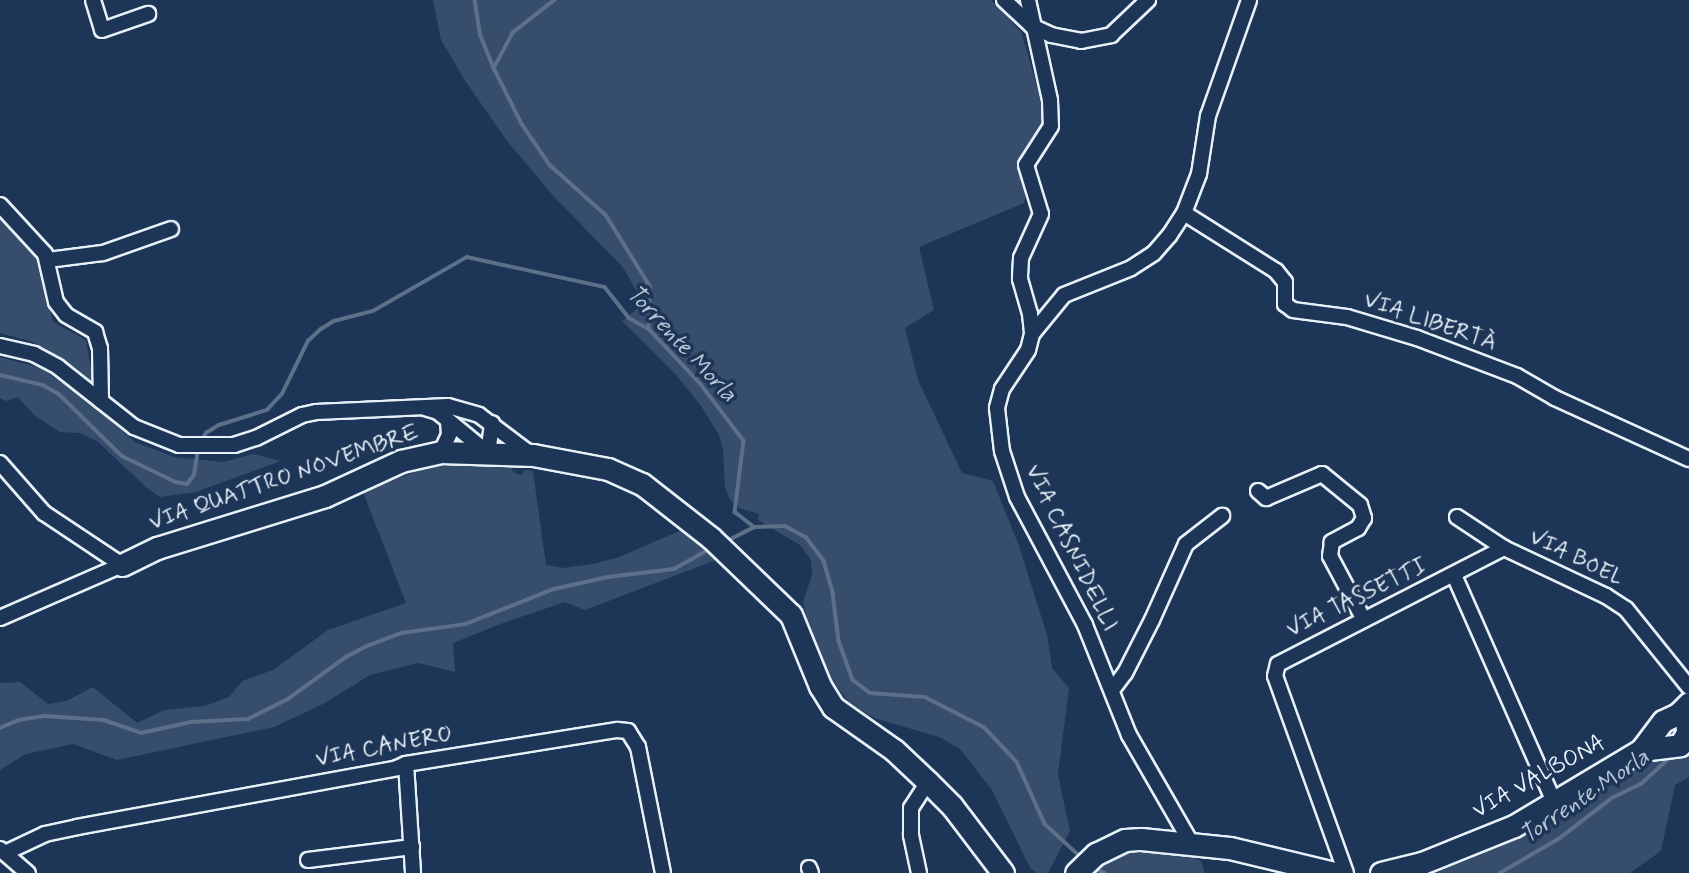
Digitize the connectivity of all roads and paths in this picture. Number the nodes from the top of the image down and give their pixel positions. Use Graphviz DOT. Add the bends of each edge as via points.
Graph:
graph roads {
  1 [pos="93,0"];
  2 [pos="1004,0"];
  3 [pos="1028,0"];
  4 [pos="1148,0"];
  5 [pos="1249,0"];
  6 [pos="148,14"];
  7 [pos="1032,26"];
  8 [pos="0,205"];
  9 [pos="1184,213"];
  10 [pos="171,229"];
  11 [pos="48,260"];
  12 [pos="1032,334"];
  13 [pos="0,346"];
  14 [pos="101,401"];
  15 [pos="421,407"];
  16 [pos="448,420"];
  17 [pos="492,423"];
  18 [pos="441,452"];
  19 [pos="488,453"];
  20 [pos="533,456"];
  21 [pos="1689,458"];
  22 [pos="0,463"];
  23 [pos="1258,492"];
  24 [pos="1222,516"];
  25 [pos="1457,517"];
  26 [pos="1504,548"];
  27 [pos="122,565"];
  28 [pos="1454,575"];
  29 [pos="0,618"];
  30 [pos="1364,621"];
  31 [pos="1112,690"];
  32 [pos="1681,724"];
  33 [pos="406,764"];
  34 [pos="928,782"];
  35 [pos="1554,802"];
  36 [pos="1191,843"];
  37 [pos="412,847"];
  38 [pos="3,851"];
  39 [pos="308,860"];
  40 [pos="28,873"];
  41 [pos="413,873"];
  42 [pos="663,873"];
  43 [pos="919,873"];
  44 [pos="1003,873"];
  45 [pos="1076,873"];
  46 [pos="1334,873"];
  47 [pos="1346,873"];
  48 [pos="1381,873"];
  1 -- 6 [label="street" via="102,30"];
  2 -- 7 [label="street"];
  3 -- 7 [label="street"];
  4 -- 7 [label="street" via="1111,35 1066,39"];
  5 -- 9 [label="street, VIA CASNIDELLI" via="1208,116 1202,165"];
  7 -- 12 [label="street" via="1050,100 1051,126 1026,165 1041,214 1021,258 1020,279"];
  8 -- 11 [label="street"];
  9 -- 12 [label="street, VIA CASNIDELLI" via="1154,253 1131,268 1064,295"];
  9 -- 21 [label="street, VIA LIBERTÀ" via="1276,271 1285,282 1285,304 1293,310 1347,317 1429,343 1517,376 1555,398"];
  10 -- 11 [label="street" via="103,253"];
  11 -- 14 [label="street" via="56,302 66,315 95,332 100,348"];
  12 -- 31 [label="street, VIA CASNIDELLI" via="1028,350 1002,389 997,408 1002,451 1017,497 1085,625"];
  13 -- 14 [label="street" via="46,360"];
  14 -- 15 [label="street" via="134,427 179,445 206,447 245,442 316,412"];
  15 -- 16 [label="street"];
  15 -- 17 [label="street" via="464,409"];
  16 -- 18 [label="street" via="449,435"];
  16 -- 19 [label="street"];
  17 -- 19 [label="street"];
  17 -- 20 [label="street"];
  18 -- 19 [label="street, VIA QUATTRO NOVEMBRE"];
  18 -- 27 [label="street, VIA QUATTRO NOVEMBRE" via="401,461 325,496 157,548"];
  19 -- 20 [label="street, VIA QUATTRO NOVEMBRE"];
  20 -- 34 [label="street, VIA QUATTRO NOVEMBRE" via="608,469 642,484 711,538 791,615 833,707 894,750"];
  22 -- 27 [label="street" via="44,513"];
  23 -- 30 [label="street" via="1266,498 1322,474 1360,505 1364,518 1358,528 1332,542 1330,556"];
  24 -- 31 [label="street" via="1186,544 1152,620"];
  25 -- 26 [label="street, VIA BOEL"];
  26 -- 28 [label="street, VIA TASSETTI"];
  26 -- 32 [label="street, VIA BOEL" via="1626,609"];
  27 -- 29 [label="street, VIA QUATTRO NOVEMBRE"];
  28 -- 30 [label="street, VIA TASSETTI"];
  28 -- 35 [label="street"];
  30 -- 47 [label="street, VIA TASSETTI" via="1284,658 1275,676"];
  31 -- 36 [label="street, VIA CASNIDELLI" via="1129,735"];
  32 -- 35 [label="street, VIA VALBONA"];
  33 -- 37 [label="street"];
  33 -- 38 [label="street, VIA CANERO" via="45,834"];
  33 -- 42 [label="street, VIA CANERO" via="628,731 638,747"];
  34 -- 43 [label="street" via="911,808 909,821"];
  34 -- 44 [label="street, VIA QUATTRO NOVEMBRE"];
  35 -- 48 [label="street, VIA VALBONA" via="1514,826 1422,863"];
  36 -- 45 [label="street" via="1125,840 1096,854"];
  36 -- 46 [label="street"];
  37 -- 39 [label="street"];
  37 -- 41 [label="street"];
  38 -- 40 [label="street"];
}
